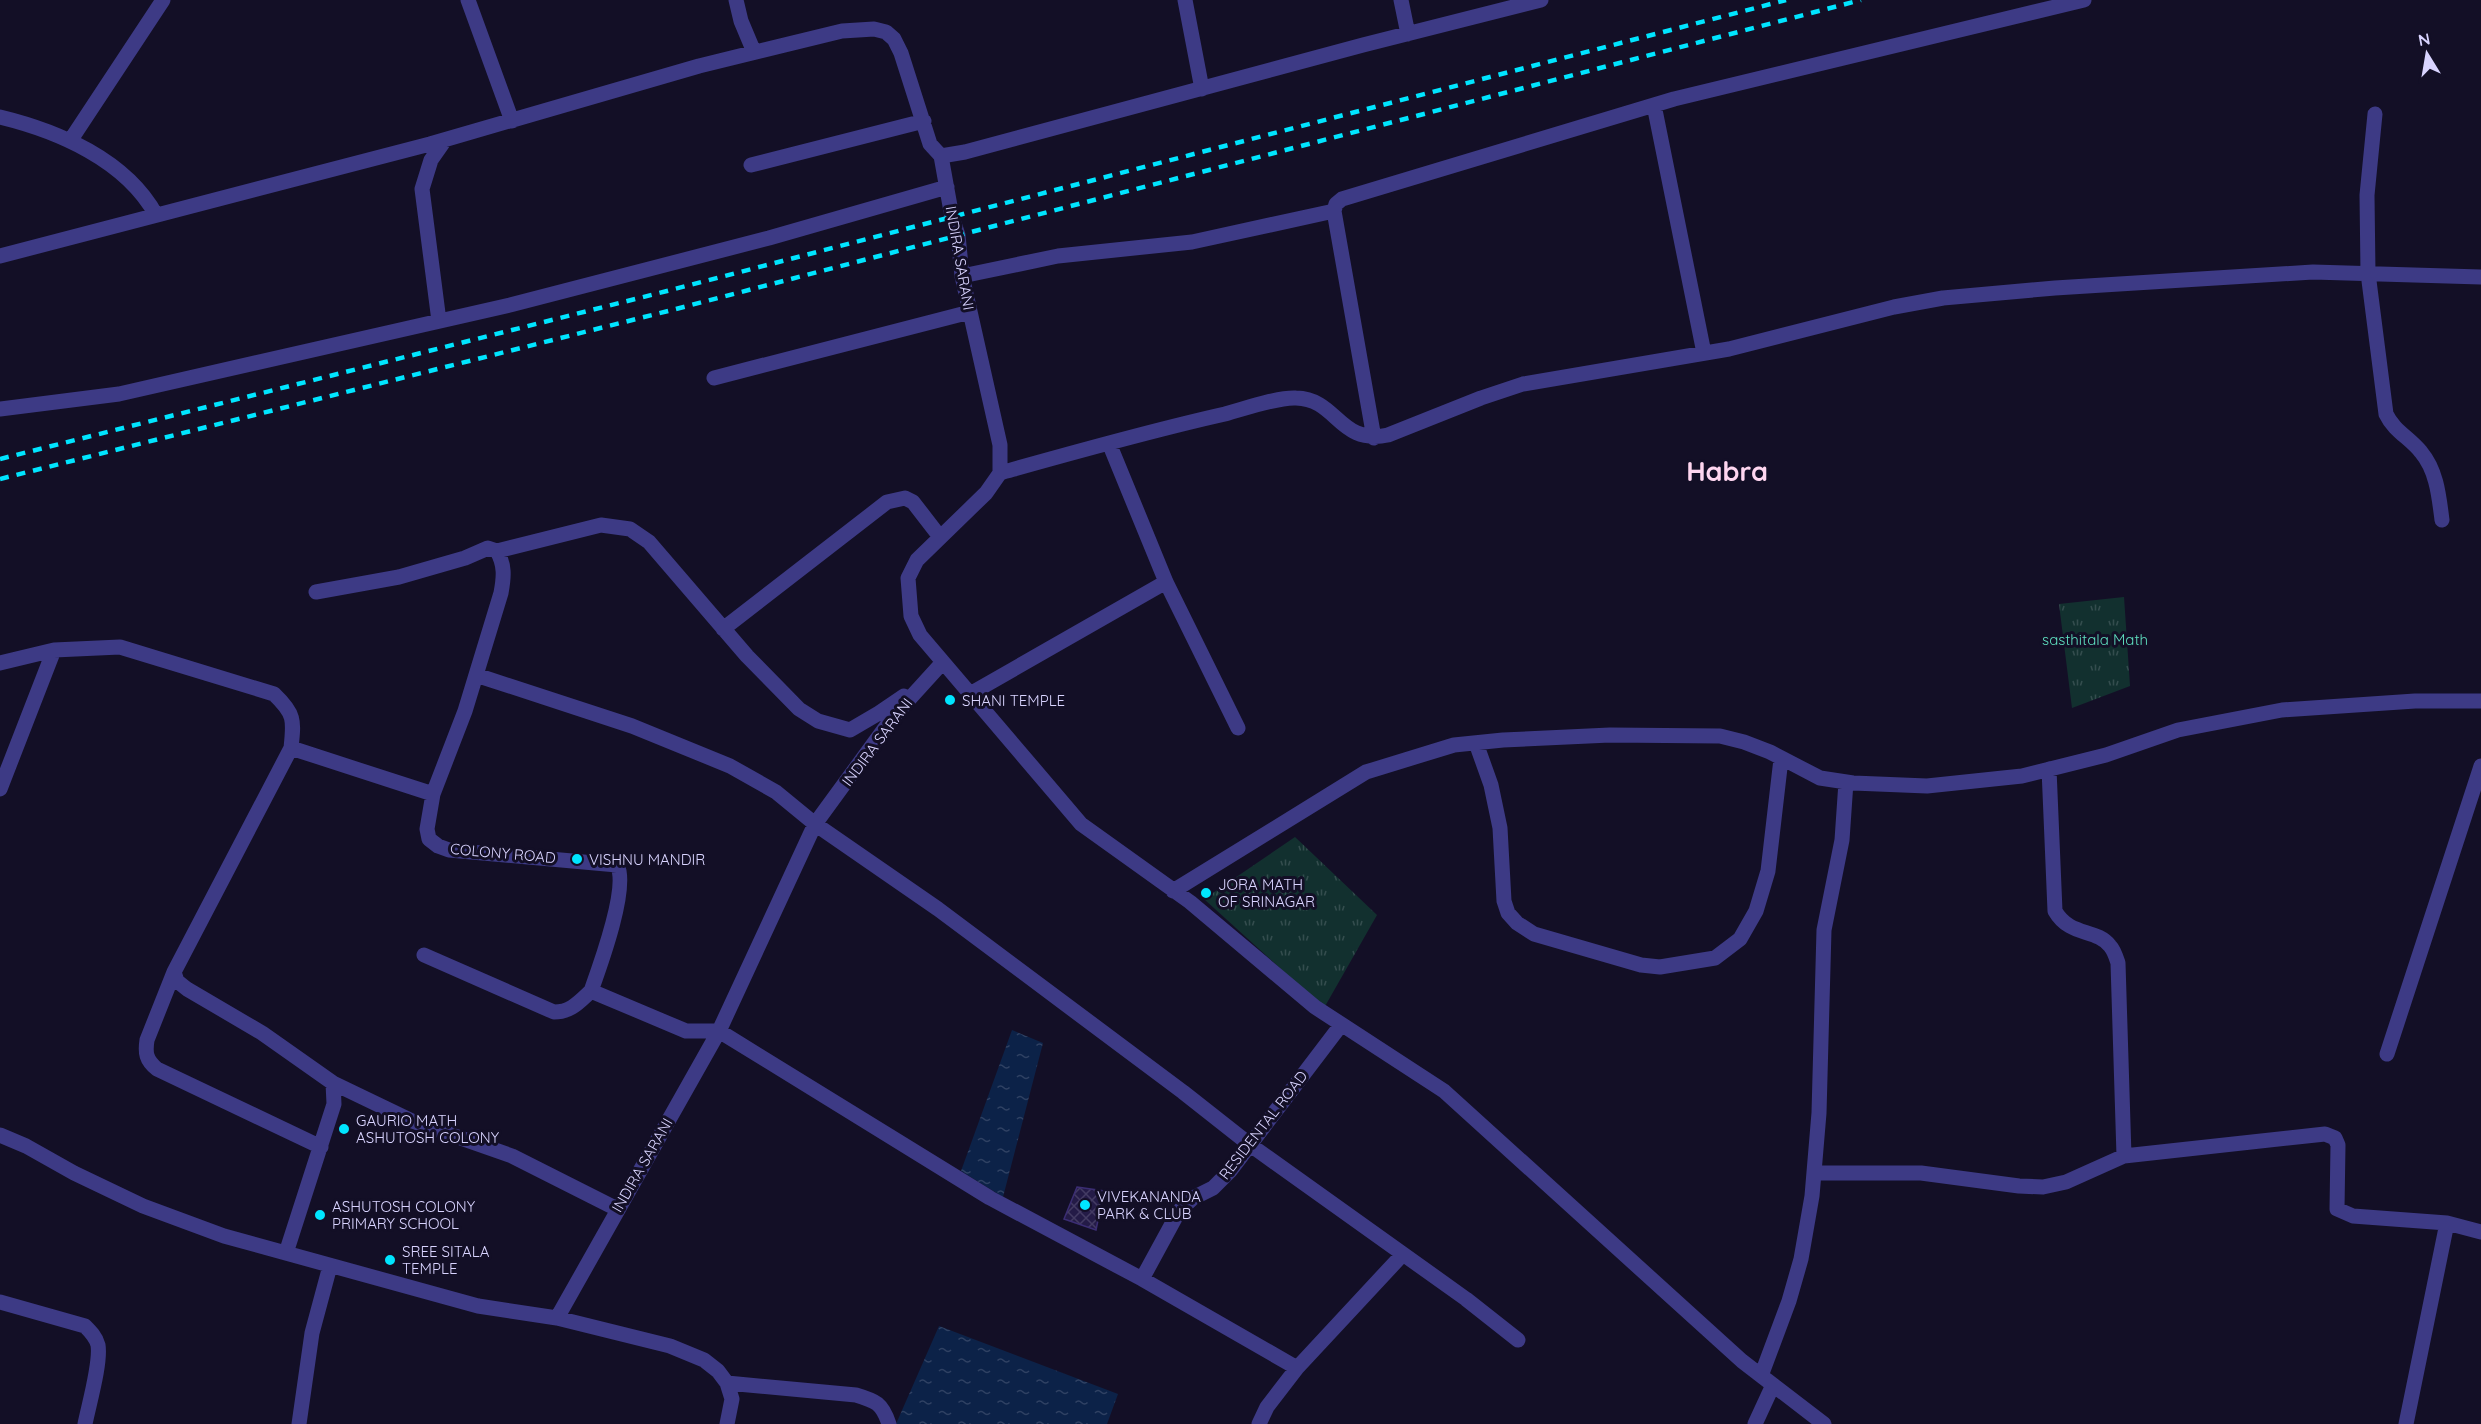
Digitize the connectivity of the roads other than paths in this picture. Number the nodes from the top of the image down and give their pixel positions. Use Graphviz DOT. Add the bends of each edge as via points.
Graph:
graph roads {
  1 [pos="163,0"];
  2 [pos="468,0"];
  3 [pos="736,0"];
  4 [pos="1185,0"];
  5 [pos="1401,0"];
  6 [pos="1540,0"];
  7 [pos="2084,0"];
  8 [pos="1408,34"];
  9 [pos="754,52"];
  10 [pos="1202,89"];
  11 [pos="1654,105"];
  12 [pos="2375,114"];
  13 [pos="0,117"];
  14 [pos="512,121"];
  15 [pos="924,121"];
  16 [pos="444,140"];
  17 [pos="70,141"];
  18 [pos="941,156"];
  19 [pos="751,165"];
  20 [pos="947,187"];
  21 [pos="1334,211"];
  22 [pos="156,215"];
  23 [pos="0,256"];
  24 [pos="2368,273"];
  25 [pos="962,276"];
  26 [pos="2481,277"];
  27 [pos="970,312"];
  28 [pos="439,321"];
  29 [pos="1704,353"];
  30 [pos="714,378"];
  31 [pos="0,409"];
  32 [pos="1374,438"];
  33 [pos="1109,443"];
  34 [pos="1000,473"];
  35 [pos="2442,520"];
  36 [pos="940,537"];
  37 [pos="496,551"];
  38 [pos="1166,582"];
  39 [pos="316,592"];
  40 [pos="723,628"];
  41 [pos="54,650"];
  42 [pos="942,662"];
  43 [pos="0,663"];
  44 [pos="476,675"];
  45 [pos="927,679"];
  46 [pos="970,694"];
  47 [pos="2481,701"];
  48 [pos="1238,728"];
  49 [pos="1476,743"];
  50 [pos="291,748"];
  51 [pos="1781,759"];
  52 [pos="2481,766"];
  53 [pos="2049,769"];
  54 [pos="1846,782"];
  55 [pos="0,789"];
  56 [pos="433,794"];
  57 [pos="815,824"];
  58 [pos="1173,891"];
  59 [pos="424,955"];
  60 [pos="174,972"];
  61 [pos="591,991"];
  62 [pos="1341,1025"];
  63 [pos="718,1031"];
  64 [pos="2387,1054"];
  65 [pos="333,1083"];
  66 [pos="0,1135"];
  67 [pos="1249,1144"];
  68 [pos="321,1147"];
  69 [pos="2124,1156"];
  70 [pos="1815,1173"];
  71 [pos="617,1209"];
  72 [pos="2447,1223"];
  73 [pos="2481,1232"];
  74 [pos="286,1253"];
  75 [pos="1403,1254"];
  76 [pos="330,1266"];
  77 [pos="1142,1280"];
  78 [pos="0,1302"];
  79 [pos="557,1318"];
  80 [pos="1518,1340"];
  81 [pos="1297,1368"];
  82 [pos="1767,1381"];
  83 [pos="727,1383"];
  84 [pos="85,1424"];
  85 [pos="299,1424"];
  86 [pos="727,1424"];
  87 [pos="889,1424"];
  88 [pos="1259,1424"];
  89 [pos="1755,1424"];
  90 [pos="1824,1424"];
  91 [pos="2406,1424"];
  1 -- 17 [label="street"];
  2 -- 14 [label="street"];
  3 -- 9 [label="street"];
  4 -- 10 [label="street"];
  5 -- 8 [label="street"];
  6 -- 8 [label="street"];
  7 -- 11 [label="street"];
  8 -- 10 [label="street"];
  9 -- 14 [label="street"];
  9 -- 15 [label="street, INDIRA SARANI" via="842,31 874,29 886,33 901,53"];
  10 -- 18 [label="street"];
  11 -- 21 [label="street" via="1354,194 1336,204"];
  11 -- 29 [label="street"];
  12 -- 24 [label="street" via="2367,195"];
  13 -- 17 [label="street"];
  14 -- 16 [label="street"];
  15 -- 18 [label="street, INDIRA SARANI" via="930,144"];
  15 -- 19 [label="street"];
  16 -- 22 [label="street"];
  16 -- 28 [label="street" via="431,160 422,189"];
  17 -- 22 [label="street" via="130,181"];
  18 -- 20 [label="street, INDIRA SARANI"];
  20 -- 25 [label="street, INDIRA SARANI"];
  20 -- 28 [label="street" via="758,241"];
  21 -- 25 [label="street" via="1192,242 1058,256"];
  21 -- 32 [label="street"];
  22 -- 23 [label="street"];
  24 -- 26 [label="street"];
  24 -- 29 [label="street" via="2313,272 1943,298"];
  24 -- 35 [label="street" via="2386,414 2430,465"];
  25 -- 27 [label="street, INDIRA SARANI"];
  27 -- 30 [label="street"];
  27 -- 34 [label="street, INDIRA SARANI" via="999,445"];
  28 -- 31 [label="street" via="119,394"];
  29 -- 32 [label="street" via="1523,384"];
  32 -- 33 [label="street" via="1359,435 1319,403 1293,397"];
  33 -- 34 [label="street"];
  33 -- 38 [label="street"];
  34 -- 36 [label="street" via="986,493"];
  36 -- 40 [label="street" via="913,502 905,498 887,502"];
  36 -- 42 [label="street" via="917,560 908,578 911,616 920,635"];
  37 -- 39 [label="street" via="488,548 399,577"];
  37 -- 40 [label="street" via="593,526 618,525 630,529 649,542"];
  37 -- 44 [label="street" via="503,562 503,580"];
  38 -- 46 [label="street"];
  38 -- 48 [label="street"];
  40 -- 45 [label="street" via="799,709 818,721 849,730"];
  41 -- 43 [label="street"];
  41 -- 50 [label="street" via="120,647 274,694 288,707 294,720"];
  41 -- 55 [label="street"];
  42 -- 45 [label="street, INDIRA SARANI"];
  42 -- 46 [label="street"];
  44 -- 56 [label="street"];
  44 -- 57 [label="street" via="632,726 730,766 776,792"];
  45 -- 57 [label="street, INDIRA SARANI" via="893,717"];
  46 -- 58 [label="street" via="1081,824"];
  47 -- 53 [label="street" via="2282,710 2178,730 2106,755"];
  49 -- 51 [label="street" via="1692,734 1744,742"];
  49 -- 51 [label="street" via="1491,784 1500,828 1504,901 1516,923 1534,934 1660,967 1720,955 1740,939 1756,911 1768,871"];
  49 -- 58 [label="street" via="1366,772"];
  50 -- 56 [label="street"];
  50 -- 60 [label="street"];
  51 -- 54 [label="street" via="1820,778"];
  52 -- 64 [label="street"];
  53 -- 54 [label="street" via="2022,776 1927,786"];
  53 -- 69 [label="street" via="2055,911 2061,923 2105,940 2118,963"];
  54 -- 70 [label="street" via="1842,840 1824,930"];
  56 -- 61 [label="street, COLONY ROAD" via="427,829 429,839 438,846 617,865 620,877 612,926"];
  57 -- 63 [label="street, INDIRA SARANI"];
  57 -- 67 [label="street" via="938,909"];
  58 -- 62 [label="street"];
  59 -- 61 [label="street" via="554,1012 573,1008"];
  60 -- 65 [label="street" via="177,981 187,989 262,1033"];
  60 -- 68 [label="street" via="147,1040 148,1062"];
  61 -- 63 [label="street" via="686,1031"];
  62 -- 67 [label="street, RESIDENTAL ROAD"];
  62 -- 82 [label="street" via="1444,1091"];
  63 -- 71 [label="street, INDIRA SARANI"];
  63 -- 77 [label="street" via="990,1198"];
  65 -- 68 [label="street" via="335,1098"];
  65 -- 71 [label="street" via="412,1121 512,1156"];
  66 -- 74 [label="street" via="144,1206 224,1236"];
  67 -- 75 [label="street"];
  67 -- 77 [label="street, RESIDENTAL ROAD" via="1213,1188 1192,1198 1179,1211"];
  68 -- 74 [label="street"];
  69 -- 70 [label="street" via="2066,1182 2043,1187 1921,1173"];
  69 -- 72 [label="street" via="2325,1134 2335,1138 2338,1145 2337,1209 2353,1216"];
  70 -- 82 [label="street" via="1801,1259"];
  71 -- 79 [label="street, INDIRA SARANI"];
  72 -- 73 [label="street"];
  72 -- 91 [label="street"];
  74 -- 76 [label="street"];
  75 -- 80 [label="street"];
  75 -- 81 [label="street"];
  76 -- 79 [label="street" via="478,1306"];
  76 -- 85 [label="street" via="312,1333"];
  77 -- 81 [label="street"];
  78 -- 84 [label="street" via="91,1331 98,1343 98,1355"];
  79 -- 83 [label="street" via="670,1346 704,1360"];
  81 -- 88 [label="street"];
  82 -- 89 [label="street"];
  82 -- 90 [label="street"];
  83 -- 86 [label="street" via="732,1399"];
  83 -- 87 [label="street" via="856,1395 880,1405"];
}
